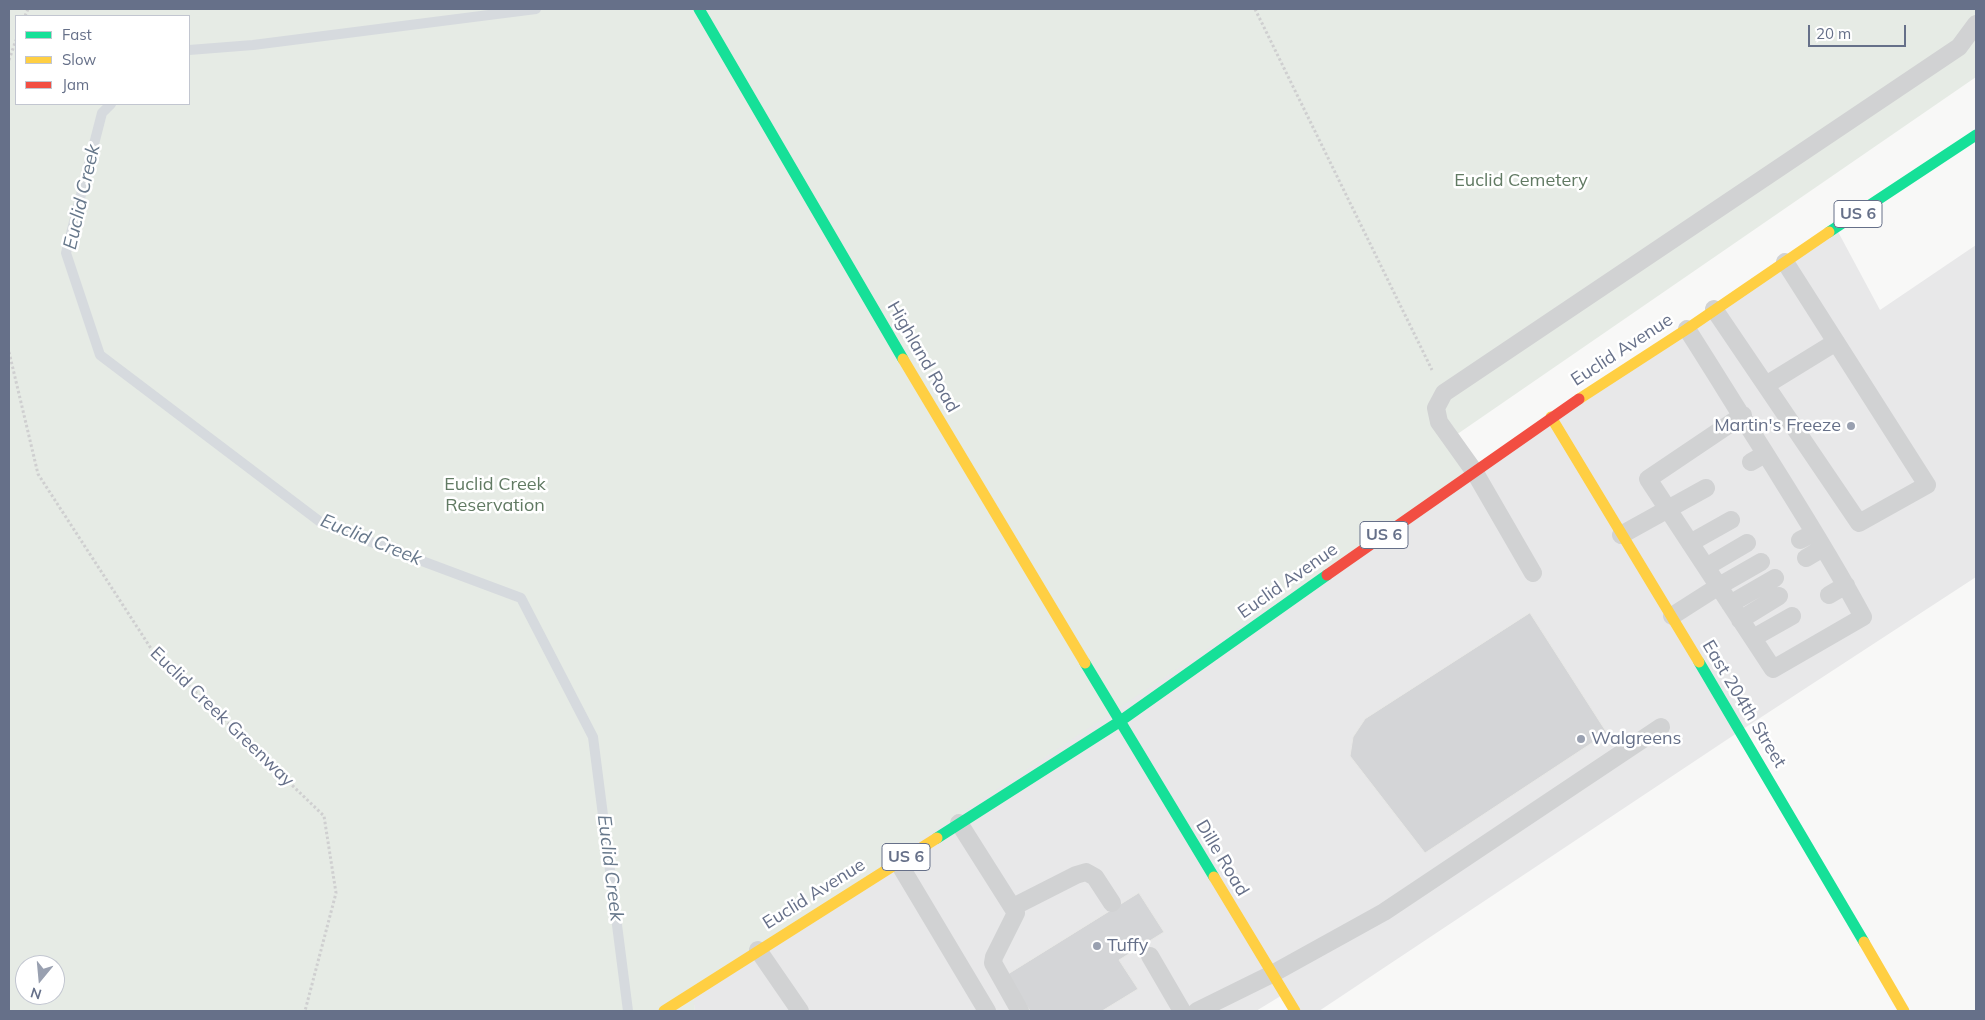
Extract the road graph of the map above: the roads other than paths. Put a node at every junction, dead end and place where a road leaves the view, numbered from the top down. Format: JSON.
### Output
{"nodes":[{"id":1,"x":699,"y":9,"type":"edge"},
{"id":2,"x":1976,"y":24,"type":"edge"},
{"id":3,"x":1976,"y":135,"type":"edge"},
{"id":4,"x":1785,"y":262,"type":"junction"},
{"id":5,"x":1714,"y":309,"type":"junction"},
{"id":6,"x":1687,"y":329,"type":"junction"},
{"id":7,"x":1836,"y":342,"type":"junction"},
{"id":8,"x":1766,"y":385,"type":"junction"},
{"id":9,"x":1743,"y":415,"type":"junction"},
{"id":10,"x":1551,"y":417,"type":"junction"},
{"id":11,"x":1474,"y":472,"type":"junction"},
{"id":12,"x":1706,"y":488,"type":"dead end"},
{"id":13,"x":1669,"y":510,"type":"junction"},
{"id":14,"x":1731,"y":520,"type":"dead end"},
{"id":15,"x":1621,"y":536,"type":"junction"},
{"id":16,"x":1812,"y":540,"type":"junction"},
{"id":17,"x":1747,"y":542,"type":"dead end"},
{"id":18,"x":1690,"y":544,"type":"junction"},
{"id":19,"x":1806,"y":558,"type":"dead end"},
{"id":20,"x":1761,"y":562,"type":"dead end"},
{"id":21,"x":1706,"y":567,"type":"junction"},
{"id":22,"x":1533,"y":573,"type":"dead end"},
{"id":23,"x":1774,"y":578,"type":"dead end"},
{"id":24,"x":1719,"y":586,"type":"junction"},
{"id":25,"x":1846,"y":586,"type":"junction"},
{"id":26,"x":1830,"y":594,"type":"dead end"},
{"id":27,"x":1780,"y":596,"type":"dead end"},
{"id":28,"x":1730,"y":604,"type":"junction"},
{"id":29,"x":1672,"y":616,"type":"junction"},
{"id":30,"x":1792,"y":616,"type":"dead end"},
{"id":31,"x":1740,"y":620,"type":"junction"},
{"id":32,"x":1752,"y":638,"type":"junction"},
{"id":33,"x":1119,"y":722,"type":"junction"},
{"id":34,"x":1661,"y":727,"type":"dead end"},
{"id":35,"x":959,"y":823,"type":"junction"},
{"id":36,"x":898,"y":862,"type":"junction"},
{"id":37,"x":1112,"y":903,"type":"dead end"},
{"id":38,"x":1013,"y":907,"type":"junction"},
{"id":39,"x":758,"y":950,"type":"junction"},
{"id":40,"x":1150,"y":956,"type":"dead end"},
{"id":41,"x":1272,"y":974,"type":"junction"},
{"id":42,"x":664,"y":1011,"type":"edge"},
{"id":43,"x":800,"y":1011,"type":"edge"},
{"id":44,"x":987,"y":1011,"type":"edge"},
{"id":45,"x":1020,"y":1011,"type":"edge"},
{"id":46,"x":1182,"y":1011,"type":"edge"},
{"id":47,"x":1197,"y":1011,"type":"edge"},
{"id":48,"x":1295,"y":1011,"type":"edge"},
{"id":49,"x":1904,"y":1011,"type":"edge"}],
"edges":[{"from":1,"to":33,"type":"street","name":"Highland Road"},
{"from":2,"to":11,"type":"lane"},
{"from":3,"to":4,"type":"street","name":"Euclid Avenue","number":"US 6"},
{"from":4,"to":5,"type":"street","name":"Euclid Avenue","number":"US 6"},
{"from":4,"to":7,"type":"lane"},
{"from":5,"to":6,"type":"street","name":"Euclid Avenue","number":"US 6"},
{"from":5,"to":8,"type":"lane"},
{"from":6,"to":9,"type":"lane"},
{"from":6,"to":10,"type":"street","name":"Euclid Avenue","number":"US 6"},
{"from":7,"to":8,"type":"lane"},
{"from":7,"to":8,"type":"lane"},
{"from":9,"to":13,"type":"lane"},
{"from":9,"to":16,"type":"lane"},
{"from":10,"to":11,"type":"street","name":"Euclid Avenue","number":"US 6"},
{"from":10,"to":15,"type":"street","name":"East 204th Street"},
{"from":11,"to":22,"type":"lane"},
{"from":11,"to":33,"type":"street","name":"Euclid Avenue","number":"US 6"},
{"from":12,"to":13,"type":"lane"},
{"from":13,"to":15,"type":"lane"},
{"from":13,"to":18,"type":"lane"},
{"from":14,"to":18,"type":"lane"},
{"from":15,"to":29,"type":"street","name":"East 204th Street"},
{"from":16,"to":19,"type":"lane"},
{"from":16,"to":25,"type":"lane"},
{"from":17,"to":21,"type":"lane"},
{"from":18,"to":21,"type":"lane"},
{"from":20,"to":24,"type":"lane"},
{"from":21,"to":24,"type":"lane"},
{"from":23,"to":28,"type":"lane"},
{"from":24,"to":28,"type":"lane"},
{"from":24,"to":29,"type":"lane"},
{"from":25,"to":26,"type":"lane"},
{"from":25,"to":32,"type":"lane"},
{"from":27,"to":31,"type":"lane"},
{"from":28,"to":31,"type":"lane"},
{"from":29,"to":49,"type":"street","name":"East 204th Street"},
{"from":30,"to":32,"type":"lane"},
{"from":31,"to":32,"type":"lane"},
{"from":33,"to":35,"type":"street","name":"Euclid Avenue","number":"US 6"},
{"from":33,"to":41,"type":"street","name":"Dille Road"},
{"from":34,"to":41,"type":"lane"},
{"from":35,"to":36,"type":"street","name":"Euclid Avenue","number":"US 6"},
{"from":35,"to":38,"type":"lane"},
{"from":36,"to":39,"type":"street","name":"Euclid Avenue","number":"US 6"},
{"from":36,"to":44,"type":"lane"},
{"from":37,"to":38,"type":"lane"},
{"from":38,"to":45,"type":"lane"},
{"from":39,"to":42,"type":"street","name":"Euclid Avenue","number":"US 6"},
{"from":39,"to":43,"type":"lane"},
{"from":40,"to":46,"type":"lane"},
{"from":41,"to":47,"type":"lane"},
{"from":41,"to":48,"type":"street","name":"Dille Road"}]}
